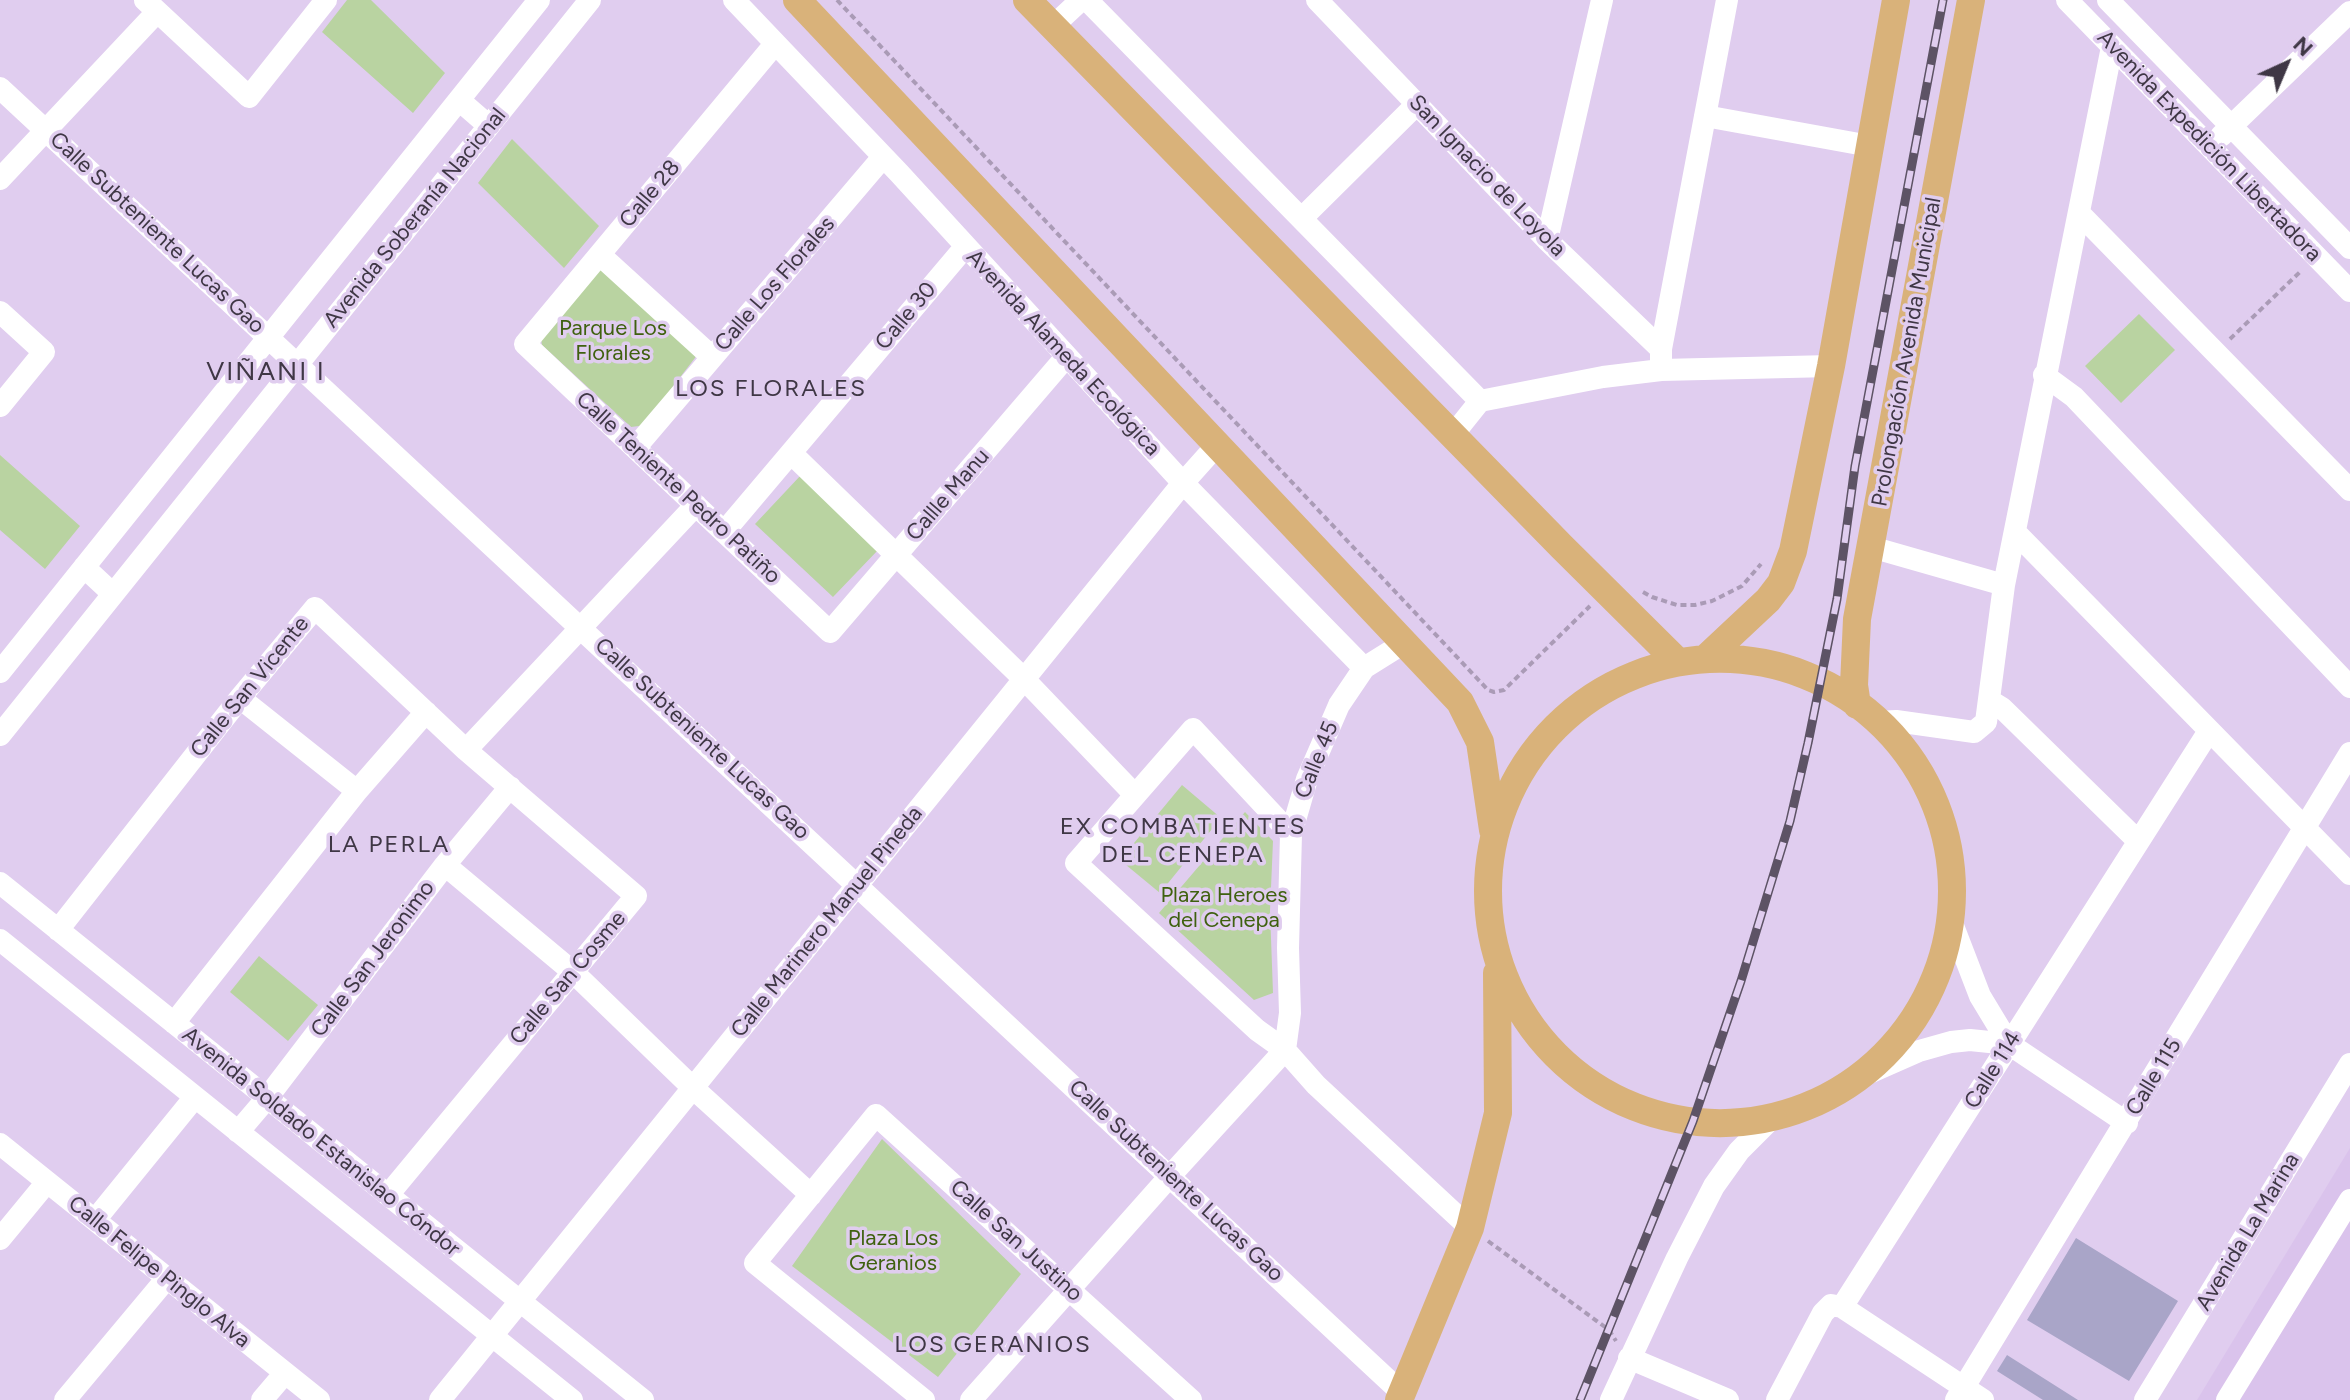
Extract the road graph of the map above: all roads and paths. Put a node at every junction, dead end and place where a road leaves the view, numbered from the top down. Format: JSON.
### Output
{"nodes":[{"id":1,"x":326,"y":0,"type":"edge"},
{"id":2,"x":539,"y":0,"type":"edge"},
{"id":3,"x":590,"y":0,"type":"edge"},
{"id":4,"x":734,"y":0,"type":"edge"},
{"id":5,"x":797,"y":0,"type":"edge"},
{"id":6,"x":837,"y":0,"type":"edge"},
{"id":7,"x":1027,"y":0,"type":"edge"},
{"id":8,"x":1084,"y":0,"type":"edge"},
{"id":9,"x":1317,"y":0,"type":"edge"},
{"id":10,"x":1602,"y":0,"type":"edge"},
{"id":11,"x":1727,"y":0,"type":"edge"},
{"id":12,"x":1896,"y":0,"type":"edge"},
{"id":13,"x":1971,"y":0,"type":"edge"},
{"id":14,"x":2067,"y":0,"type":"edge"},
{"id":15,"x":2108,"y":0,"type":"edge"},
{"id":16,"x":2345,"y":0,"type":"edge"},
{"id":17,"x":2350,"y":5,"type":"edge"},
{"id":18,"x":151,"y":6,"type":"edge"},
{"id":19,"x":2350,"y":12,"type":"edge"},
{"id":20,"x":1052,"y":27,"type":"junction"},
{"id":21,"x":775,"y":44,"type":"junction"},
{"id":22,"x":2112,"y":47,"type":"junction"},
{"id":23,"x":0,"y":88,"type":"edge"},
{"id":24,"x":459,"y":100,"type":"junction"},
{"id":25,"x":1417,"y":104,"type":"junction"},
{"id":26,"x":1705,"y":116,"type":"junction"},
{"id":27,"x":489,"y":126,"type":"junction"},
{"id":28,"x":2232,"y":126,"type":"junction"},
{"id":29,"x":45,"y":129,"type":"junction"},
{"id":30,"x":1870,"y":146,"type":"junction"},
{"id":31,"x":2210,"y":147,"type":"junction"},
{"id":32,"x":883,"y":157,"type":"junction"},
{"id":33,"x":0,"y":179,"type":"edge"},
{"id":34,"x":2079,"y":213,"type":"junction"},
{"id":35,"x":1302,"y":218,"type":"junction"},
{"id":36,"x":1547,"y":240,"type":"junction"},
{"id":37,"x":965,"y":247,"type":"junction"},
{"id":38,"x":2350,"y":248,"type":"edge"},
{"id":39,"x":600,"y":255,"type":"junction"},
{"id":40,"x":2317,"y":256,"type":"junction"},
{"id":41,"x":2350,"y":291,"type":"edge"},
{"id":42,"x":0,"y":312,"type":"edge"},
{"id":43,"x":269,"y":336,"type":"junction"},
{"id":44,"x":525,"y":344,"type":"joint"},
{"id":45,"x":2216,"y":353,"type":"junction"},
{"id":46,"x":712,"y":357,"type":"junction"},
{"id":47,"x":1066,"y":357,"type":"junction"},
{"id":48,"x":1661,"y":359,"type":"junction"},
{"id":49,"x":299,"y":363,"type":"junction"},
{"id":50,"x":1831,"y":366,"type":"junction"},
{"id":51,"x":2044,"y":375,"type":"junction"},
{"id":52,"x":1480,"y":401,"type":"junction"},
{"id":53,"x":0,"y":406,"type":"edge"},
{"id":54,"x":1452,"y":436,"type":"junction"},
{"id":55,"x":1217,"y":445,"type":"junction"},
{"id":56,"x":635,"y":448,"type":"junction"},
{"id":57,"x":791,"y":453,"type":"junction"},
{"id":58,"x":1183,"y":483,"type":"junction"},
{"id":59,"x":2350,"y":490,"type":"edge"},
{"id":60,"x":696,"y":505,"type":"junction"},
{"id":61,"x":724,"y":532,"type":"junction"},
{"id":62,"x":2015,"y":532,"type":"junction"},
{"id":63,"x":1871,"y":547,"type":"junction"},
{"id":64,"x":896,"y":556,"type":"junction"},
{"id":65,"x":1765,"y":558,"type":"dead end"},
{"id":66,"x":84,"y":567,"type":"junction"},
{"id":67,"x":2004,"y":585,"type":"junction"},
{"id":68,"x":1638,"y":588,"type":"dead end"},
{"id":69,"x":1606,"y":591,"type":"junction"},
{"id":70,"x":113,"y":594,"type":"junction"},
{"id":71,"x":582,"y":627,"type":"junction"},
{"id":72,"x":830,"y":632,"type":"joint"},
{"id":73,"x":1404,"y":643,"type":"junction"},
{"id":74,"x":1692,"y":661,"type":"junction"},
{"id":75,"x":1364,"y":668,"type":"junction"},
{"id":76,"x":0,"y":672,"type":"edge"},
{"id":77,"x":1024,"y":679,"type":"junction"},
{"id":78,"x":2350,"y":687,"type":"edge"},
{"id":79,"x":240,"y":698,"type":"junction"},
{"id":80,"x":1989,"y":700,"type":"junction"},
{"id":81,"x":426,"y":712,"type":"junction"},
{"id":82,"x":1868,"y":713,"type":"junction"},
{"id":83,"x":2209,"y":731,"type":"junction"},
{"id":84,"x":0,"y":735,"type":"edge"},
{"id":85,"x":466,"y":750,"type":"junction"},
{"id":86,"x":2350,"y":753,"type":"edge"},
{"id":87,"x":510,"y":787,"type":"junction"},
{"id":88,"x":357,"y":791,"type":"junction"},
{"id":89,"x":1135,"y":795,"type":"junction"},
{"id":90,"x":2305,"y":826,"type":"junction"},
{"id":91,"x":1291,"y":834,"type":"junction"},
{"id":92,"x":1494,"y":837,"type":"junction"},
{"id":93,"x":2138,"y":841,"type":"junction"},
{"id":94,"x":445,"y":865,"type":"junction"},
{"id":95,"x":2350,"y":874,"type":"edge"},
{"id":96,"x":0,"y":883,"type":"edge"},
{"id":97,"x":857,"y":885,"type":"junction"},
{"id":98,"x":1950,"y":918,"type":"junction"},
{"id":99,"x":58,"y":930,"type":"junction"},
{"id":100,"x":0,"y":940,"type":"edge"},
{"id":101,"x":1494,"y":944,"type":"junction"},
{"id":102,"x":573,"y":972,"type":"junction"},
{"id":103,"x":174,"y":1023,"type":"junction"},
{"id":104,"x":2009,"y":1044,"type":"junction"},
{"id":105,"x":1285,"y":1050,"type":"junction"},
{"id":106,"x":2350,"y":1064,"type":"edge"},
{"id":107,"x":1860,"y":1077,"type":"junction"},
{"id":108,"x":693,"y":1088,"type":"junction"},
{"id":109,"x":195,"y":1097,"type":"junction"},
{"id":110,"x":267,"y":1098,"type":"junction"},
{"id":111,"x":1774,"y":1116,"type":"junction"},
{"id":112,"x":2127,"y":1123,"type":"junction"},
{"id":113,"x":238,"y":1132,"type":"junction"},
{"id":114,"x":0,"y":1144,"type":"edge"},
{"id":115,"x":1170,"y":1176,"type":"junction"},
{"id":116,"x":47,"y":1182,"type":"junction"},
{"id":117,"x":388,"y":1195,"type":"junction"},
{"id":118,"x":811,"y":1195,"type":"junction"},
{"id":119,"x":2350,"y":1200,"type":"edge"},
{"id":120,"x":95,"y":1220,"type":"junction"},
{"id":121,"x":1470,"y":1228,"type":"junction"},
{"id":122,"x":2342,"y":1230,"type":"edge"},
{"id":123,"x":0,"y":1239,"type":"edge"},
{"id":124,"x":167,"y":1278,"type":"junction"},
{"id":125,"x":1069,"y":1289,"type":"junction"},
{"id":126,"x":520,"y":1301,"type":"junction"},
{"id":127,"x":1842,"y":1307,"type":"junction"},
{"id":128,"x":492,"y":1336,"type":"junction"},
{"id":129,"x":1629,"y":1358,"type":"junction"},
{"id":130,"x":285,"y":1373,"type":"junction"},
{"id":131,"x":1960,"y":1394,"type":"edge"},
{"id":132,"x":1401,"y":1396,"type":"edge"},
{"id":133,"x":65,"y":1400,"type":"edge"},
{"id":134,"x":262,"y":1400,"type":"edge"},
{"id":135,"x":319,"y":1400,"type":"edge"},
{"id":136,"x":440,"y":1400,"type":"edge"},
{"id":137,"x":572,"y":1400,"type":"edge"},
{"id":138,"x":643,"y":1400,"type":"edge"},
{"id":139,"x":924,"y":1400,"type":"edge"},
{"id":140,"x":971,"y":1400,"type":"edge"},
{"id":141,"x":1191,"y":1400,"type":"edge"},
{"id":142,"x":1611,"y":1400,"type":"edge"},
{"id":143,"x":1728,"y":1400,"type":"edge"},
{"id":144,"x":1777,"y":1400,"type":"edge"},
{"id":145,"x":1983,"y":1400,"type":"edge"},
{"id":146,"x":2145,"y":1400,"type":"edge"},
{"id":147,"x":2227,"y":1400,"type":"edge"}],
"edges":[{"from":1,"to":18,"type":"street"},
{"from":2,"to":24,"type":"street","name":"Avenida Soberanía Nacional"},
{"from":3,"to":27,"type":"street","name":"Avenida Soberanía Nacional"},
{"from":4,"to":21,"type":"street","name":"Avenida Alameda Ecológica"},
{"from":5,"to":55,"type":"main road"},
{"from":6,"to":69,"type":"path"},
{"from":7,"to":20,"type":"main road"},
{"from":8,"to":20,"type":"street"},
{"from":8,"to":35,"type":"street"},
{"from":9,"to":25,"type":"street","name":"San Ignacio de Loyola"},
{"from":10,"to":36,"type":"street"},
{"from":11,"to":26,"type":"street"},
{"from":12,"to":30,"type":"main road"},
{"from":13,"to":63,"type":"main road","name":"Prolongación Avenida Municipal"},
{"from":14,"to":22,"type":"street","name":"Avenida Expedición Libertadora"},
{"from":15,"to":28,"type":"street","name":"Avenida Expedición Libertadora"},
{"from":16,"to":17,"type":"street"},
{"from":18,"to":29,"type":"street"},
{"from":19,"to":28,"type":"street"},
{"from":20,"to":54,"type":"main road"},
{"from":21,"to":32,"type":"street","name":"Avenida Alameda Ecológica"},
{"from":21,"to":39,"type":"street","name":"Calle 28"},
{"from":22,"to":31,"type":"street","name":"Avenida Expedición Libertadora"},
{"from":22,"to":34,"type":"street"},
{"from":23,"to":29,"type":"street","name":"Calle Subteniente Lucas Gao"},
{"from":24,"to":27,"type":"street"},
{"from":24,"to":43,"type":"street","name":"Avenida Soberanía Nacional"},
{"from":25,"to":35,"type":"street"},
{"from":25,"to":36,"type":"street","name":"San Ignacio de Loyola"},
{"from":26,"to":30,"type":"street"},
{"from":26,"to":48,"type":"street"},
{"from":27,"to":49,"type":"street","name":"Avenida Soberanía Nacional"},
{"from":28,"to":31,"type":"street"},
{"from":28,"to":38,"type":"street","name":"Avenida Expedición Libertadora"},
{"from":29,"to":33,"type":"street"},
{"from":29,"to":43,"type":"street","name":"Calle Subteniente Lucas Gao"},
{"from":30,"to":50,"type":"main road"},
{"from":31,"to":40,"type":"street","name":"Avenida Expedición Libertadora"},
{"from":32,"to":37,"type":"street","name":"Avenida Alameda Ecológica"},
{"from":32,"to":46,"type":"street","name":"Calle Los Florales"},
{"from":34,"to":45,"type":"street"},
{"from":34,"to":51,"type":"street"},
{"from":35,"to":52,"type":"street"},
{"from":36,"to":48,"type":"street","name":"San Ignacio de Loyola"},
{"from":37,"to":47,"type":"street","name":"Avenida Alameda Ecológica"},
{"from":37,"to":57,"type":"street","name":"Calle 30"},
{"from":39,"to":44,"type":"street","name":"Calle 28"},
{"from":39,"to":46,"type":"street"},
{"from":40,"to":41,"type":"street","name":"Avenida Expedición Libertadora"},
{"from":40,"to":45,"type":"path"},
{"from":42,"to":53,"type":"street"},
{"from":43,"to":49,"type":"street","name":"Calle Subteniente Lucas Gao"},
{"from":43,"to":66,"type":"street","name":"Avenida Soberanía Nacional"},
{"from":44,"to":56,"type":"street","name":"Calle Teniente Pedro Patiño"},
{"from":45,"to":59,"type":"street"},
{"from":46,"to":56,"type":"street","name":"Calle Los Florales"},
{"from":47,"to":58,"type":"street","name":"Avenida Alameda Ecológica"},
{"from":47,"to":64,"type":"street","name":"Callle Manu"},
{"from":48,"to":50,"type":"street"},
{"from":48,"to":52,"type":"street"},
{"from":49,"to":70,"type":"street","name":"Avenida Soberanía Nacional"},
{"from":49,"to":71,"type":"street","name":"Calle Subteniente Lucas Gao"},
{"from":50,"to":74,"type":"main road"},
{"from":51,"to":62,"type":"street"},
{"from":51,"to":78,"type":"street"},
{"from":52,"to":54,"type":"street"},
{"from":54,"to":69,"type":"main road"},
{"from":55,"to":58,"type":"street","name":"Calle Marinero Manuel Pineda"},
{"from":55,"to":73,"type":"main road"},
{"from":56,"to":60,"type":"street","name":"Calle Teniente Pedro Patiño"},
{"from":57,"to":61,"type":"street","name":"Calle 30"},
{"from":57,"to":64,"type":"street"},
{"from":58,"to":75,"type":"street","name":"Avenida Alameda Ecológica"},
{"from":58,"to":77,"type":"street","name":"Calle Marinero Manuel Pineda"},
{"from":60,"to":61,"type":"street","name":"Calle Teniente Pedro Patiño"},
{"from":60,"to":71,"type":"street"},
{"from":61,"to":72,"type":"street","name":"Calle Teniente Pedro Patiño"},
{"from":62,"to":67,"type":"street"},
{"from":62,"to":83,"type":"street"},
{"from":63,"to":67,"type":"street"},
{"from":63,"to":82,"type":"main road","name":"Prolongación Avenida Municipal"},
{"from":64,"to":72,"type":"street","name":"Callle Manu"},
{"from":64,"to":77,"type":"street"},
{"from":65,"to":68,"type":"path"},
{"from":66,"to":70,"type":"street"},
{"from":66,"to":76,"type":"street","name":"Avenida Soberanía Nacional"},
{"from":67,"to":80,"type":"street"},
{"from":69,"to":74,"type":"main road"},
{"from":70,"to":84,"type":"street","name":"Avenida Soberanía Nacional"},
{"from":71,"to":85,"type":"street"},
{"from":71,"to":97,"type":"street","name":"Calle Subteniente Lucas Gao"},
{"from":73,"to":75,"type":"street"},
{"from":73,"to":92,"type":"main road"},
{"from":74,"to":82,"type":"main road"},
{"from":74,"to":92,"type":"main road"},
{"from":75,"to":91,"type":"street","name":"Calle 45"},
{"from":77,"to":89,"type":"street"},
{"from":77,"to":97,"type":"street","name":"Calle Marinero Manuel Pineda"},
{"from":79,"to":81,"type":"street","name":"Calle San Vicente"},
{"from":79,"to":88,"type":"street"},
{"from":79,"to":99,"type":"street","name":"Calle San Vicente"},
{"from":80,"to":82,"type":"street"},
{"from":80,"to":93,"type":"street"},
{"from":81,"to":85,"type":"street","name":"Calle San Vicente"},
{"from":81,"to":88,"type":"street"},
{"from":82,"to":98,"type":"main road"},
{"from":83,"to":90,"type":"street"},
{"from":83,"to":93,"type":"street","name":"Calle 114"},
{"from":85,"to":87,"type":"street","name":"Calle San Cosme"},
{"from":86,"to":90,"type":"street","name":"Calle 115"},
{"from":87,"to":94,"type":"street","name":"Calle San Jeronimo"},
{"from":87,"to":102,"type":"street","name":"Calle San Cosme"},
{"from":88,"to":103,"type":"street"},
{"from":89,"to":91,"type":"street"},
{"from":89,"to":105,"type":"street"},
{"from":90,"to":95,"type":"street"},
{"from":90,"to":112,"type":"street","name":"Calle 115"},
{"from":91,"to":105,"type":"street","name":"Calle 45"},
{"from":92,"to":101,"type":"main road"},
{"from":93,"to":104,"type":"street","name":"Calle 114"},
{"from":94,"to":102,"type":"street"},
{"from":94,"to":110,"type":"street","name":"Calle San Jeronimo"},
{"from":96,"to":99,"type":"street","name":"Avenida Soldado Estanislao Cóndor"},
{"from":97,"to":108,"type":"street","name":"Calle Marinero Manuel Pineda"},
{"from":97,"to":115,"type":"street","name":"Calle Subteniente Lucas Gao"},
{"from":98,"to":104,"type":"street"},
{"from":98,"to":107,"type":"main road"},
{"from":99,"to":103,"type":"street","name":"Avenida Soldado Estanislao Cóndor"},
{"from":100,"to":109,"type":"street","name":"Avenida Soldado Estanislao Cóndor"},
{"from":101,"to":111,"type":"main road"},
{"from":101,"to":121,"type":"main road"},
{"from":102,"to":108,"type":"street"},
{"from":102,"to":117,"type":"street","name":"Calle San Cosme"},
{"from":103,"to":110,"type":"street","name":"Avenida Soldado Estanislao Cóndor"},
{"from":104,"to":107,"type":"street"},
{"from":104,"to":112,"type":"street"},
{"from":104,"to":127,"type":"street","name":"Calle 114"},
{"from":105,"to":115,"type":"street"},
{"from":105,"to":121,"type":"street"},
{"from":106,"to":146,"type":"street","name":"Avenida La Marina"},
{"from":107,"to":111,"type":"main road"},
{"from":108,"to":118,"type":"street"},
{"from":108,"to":126,"type":"street","name":"Calle Marinero Manuel Pineda"},
{"from":109,"to":113,"type":"street","name":"Avenida Soldado Estanislao Cóndor"},
{"from":109,"to":120,"type":"street"},
{"from":110,"to":113,"type":"street","name":"Calle San Jeronimo"},
{"from":110,"to":117,"type":"street","name":"Avenida Soldado Estanislao Cóndor"},
{"from":111,"to":129,"type":"street"},
{"from":112,"to":131,"type":"street","name":"Calle 115"},
{"from":113,"to":128,"type":"street","name":"Avenida Soldado Estanislao Cóndor"},
{"from":114,"to":116,"type":"street","name":"Calle Felipe Pinglo Alva"},
{"from":115,"to":125,"type":"street"},
{"from":115,"to":132,"type":"street","name":"Calle Subteniente Lucas Gao"},
{"from":116,"to":120,"type":"street","name":"Calle Felipe Pinglo Alva"},
{"from":116,"to":123,"type":"street"},
{"from":117,"to":126,"type":"street","name":"Avenida Soldado Estanislao Cóndor"},
{"from":118,"to":125,"type":"street","name":"Calle San Justino"},
{"from":118,"to":139,"type":"street"},
{"from":119,"to":122,"type":"street"},
{"from":120,"to":124,"type":"street","name":"Calle Felipe Pinglo Alva"},
{"from":121,"to":129,"type":"path"},
{"from":121,"to":132,"type":"main road"},
{"from":122,"to":147,"type":"street"},
{"from":124,"to":130,"type":"street","name":"Calle Felipe Pinglo Alva"},
{"from":124,"to":133,"type":"street"},
{"from":125,"to":140,"type":"street"},
{"from":125,"to":141,"type":"street","name":"Calle San Justino"},
{"from":126,"to":128,"type":"street","name":"Calle Marinero Manuel Pineda"},
{"from":126,"to":138,"type":"street","name":"Avenida Soldado Estanislao Cóndor"},
{"from":127,"to":131,"type":"street"},
{"from":127,"to":144,"type":"street","name":"Calle 114"},
{"from":128,"to":136,"type":"street","name":"Calle Marinero Manuel Pineda"},
{"from":128,"to":137,"type":"street","name":"Avenida Soldado Estanislao Cóndor"},
{"from":129,"to":142,"type":"street"},
{"from":129,"to":143,"type":"street"},
{"from":130,"to":134,"type":"street"},
{"from":130,"to":135,"type":"street","name":"Calle Felipe Pinglo Alva"},
{"from":131,"to":145,"type":"street"}]}
